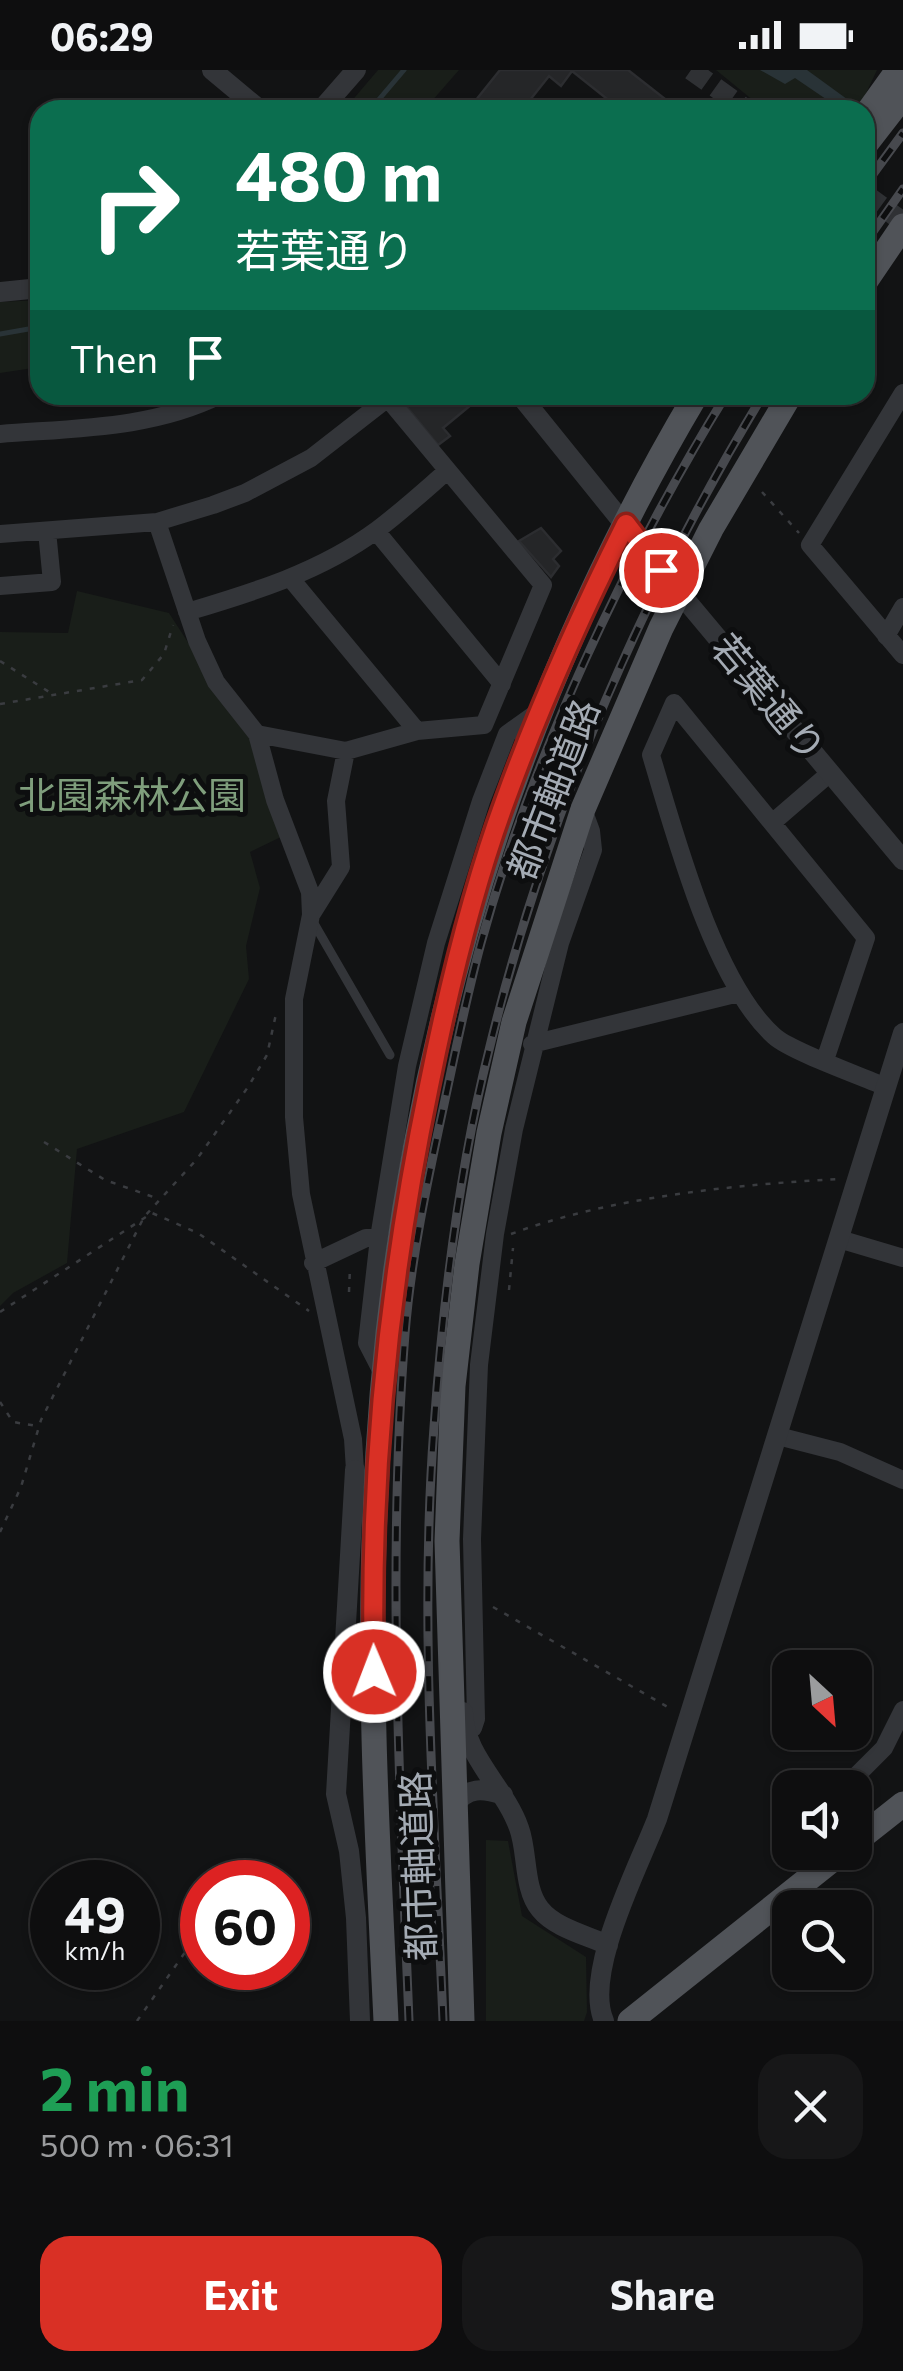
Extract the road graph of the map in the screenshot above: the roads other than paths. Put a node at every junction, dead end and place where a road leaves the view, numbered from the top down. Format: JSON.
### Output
{"nodes":[{"id":1,"x":212,"y":70,"type":"edge"},
{"id":2,"x":356,"y":70,"type":"edge"},
{"id":3,"x":898,"y":70,"type":"edge"},
{"id":4,"x":903,"y":96,"type":"edge"},
{"id":5,"x":248,"y":100,"type":"edge"},
{"id":6,"x":330,"y":100,"type":"edge"},
{"id":7,"x":875,"y":102,"type":"edge"},
{"id":8,"x":875,"y":131,"type":"edge"},
{"id":9,"x":903,"y":226,"type":"edge"},
{"id":10,"x":903,"y":243,"type":"edge"},
{"id":11,"x":875,"y":266,"type":"edge"},
{"id":12,"x":875,"y":268,"type":"edge"},
{"id":13,"x":30,"y":289,"type":"edge"},
{"id":14,"x":0,"y":292,"type":"edge"},
{"id":15,"x":903,"y":393,"type":"edge"},
{"id":16,"x":195,"y":405,"type":"edge"},
{"id":17,"x":377,"y":405,"type":"edge"},
{"id":18,"x":394,"y":405,"type":"edge"},
{"id":19,"x":528,"y":405,"type":"edge"},
{"id":20,"x":691,"y":405,"type":"edge"},
{"id":21,"x":784,"y":405,"type":"edge"},
{"id":22,"x":0,"y":434,"type":"edge"},
{"id":23,"x":447,"y":471,"type":"junction"},
{"id":24,"x":157,"y":522,"type":"junction"},
{"id":25,"x":626,"y":524,"type":"junction"},
{"id":26,"x":47,"y":531,"type":"junction"},
{"id":27,"x":376,"y":531,"type":"junction"},
{"id":28,"x":0,"y":534,"type":"edge"},
{"id":29,"x":291,"y":579,"type":"junction"},
{"id":30,"x":0,"y":586,"type":"edge"},
{"id":31,"x":679,"y":592,"type":"junction"},
{"id":32,"x":903,"y":607,"type":"edge"},
{"id":33,"x":187,"y":612,"type":"junction"},
{"id":34,"x":886,"y":636,"type":"junction"},
{"id":35,"x":903,"y":655,"type":"edge"},
{"id":36,"x":502,"y":684,"type":"junction"},
{"id":37,"x":542,"y":709,"type":"junction"},
{"id":38,"x":417,"y":731,"type":"junction"},
{"id":39,"x":256,"y":734,"type":"junction"},
{"id":40,"x":346,"y":751,"type":"junction"},
{"id":41,"x":830,"y":773,"type":"junction"},
{"id":42,"x":584,"y":809,"type":"junction"},
{"id":43,"x":772,"y":823,"type":"junction"},
{"id":44,"x":903,"y":860,"type":"edge"},
{"id":45,"x":311,"y":916,"type":"junction"},
{"id":46,"x":739,"y":993,"type":"junction"},
{"id":47,"x":903,"y":1033,"type":"edge"},
{"id":48,"x":532,"y":1044,"type":"junction"},
{"id":49,"x":390,"y":1055,"type":"dead end"},
{"id":50,"x":825,"y":1060,"type":"junction"},
{"id":51,"x":886,"y":1088,"type":"junction"},
{"id":52,"x":379,"y":1238,"type":"junction"},
{"id":53,"x":839,"y":1239,"type":"junction"},
{"id":54,"x":903,"y":1258,"type":"edge"},
{"id":55,"x":313,"y":1264,"type":"junction"},
{"id":56,"x":384,"y":1377,"type":"junction"},
{"id":57,"x":778,"y":1436,"type":"junction"},
{"id":58,"x":355,"y":1470,"type":"joint"},
{"id":59,"x":903,"y":1480,"type":"edge"},
{"id":60,"x":472,"y":1547,"type":"junction"},
{"id":61,"x":447,"y":1565,"type":"junction"},
{"id":62,"x":461,"y":1602,"type":"junction"},
{"id":63,"x":903,"y":1710,"type":"edge"},
{"id":64,"x":458,"y":1735,"type":"junction"},
{"id":65,"x":862,"y":1770,"type":"edge"},
{"id":66,"x":503,"y":1796,"type":"junction"},
{"id":67,"x":903,"y":1804,"type":"edge"},
{"id":68,"x":454,"y":1816,"type":"junction"},
{"id":69,"x":872,"y":1829,"type":"edge"},
{"id":70,"x":820,"y":1870,"type":"edge"},
{"id":71,"x":608,"y":1945,"type":"junction"},
{"id":72,"x":360,"y":2021,"type":"edge"},
{"id":73,"x":386,"y":2021,"type":"edge"},
{"id":74,"x":462,"y":2021,"type":"edge"},
{"id":75,"x":604,"y":2021,"type":"edge"},
{"id":76,"x":630,"y":2021,"type":"edge"}],
"edges":[{"from":1,"to":5,"type":"street"},
{"from":2,"to":6,"type":"street"},
{"from":3,"to":7,"type":"main road"},
{"from":4,"to":8,"type":"main road"},
{"from":9,"to":11,"type":"main road"},
{"from":10,"to":12,"type":"main road"},
{"from":13,"to":14,"type":"street"},
{"from":15,"to":34,"type":"street"},
{"from":16,"to":22,"type":"street"},
{"from":17,"to":24,"type":"street"},
{"from":18,"to":23,"type":"street"},
{"from":19,"to":25,"type":"street","name":"若葉通り"},
{"from":20,"to":25,"type":"main road","name":"都市軸道路"},
{"from":21,"to":31,"type":"main road","name":"都市軸道路"},
{"from":23,"to":27,"type":"street"},
{"from":23,"to":36,"type":"street"},
{"from":24,"to":26,"type":"street"},
{"from":24,"to":33,"type":"street"},
{"from":25,"to":31,"type":"street","name":"若葉通り"},
{"from":25,"to":37,"type":"main road","name":"都市軸道路"},
{"from":26,"to":28,"type":"street"},
{"from":26,"to":30,"type":"street"},
{"from":27,"to":29,"type":"street"},
{"from":27,"to":36,"type":"street"},
{"from":29,"to":33,"type":"street"},
{"from":29,"to":38,"type":"street"},
{"from":31,"to":41,"type":"street","name":"若葉通り"},
{"from":31,"to":42,"type":"main road","name":"都市軸道路"},
{"from":32,"to":34,"type":"street"},
{"from":33,"to":39,"type":"street"},
{"from":34,"to":35,"type":"street"},
{"from":36,"to":38,"type":"street"},
{"from":37,"to":52,"type":"street"},
{"from":37,"to":56,"type":"main road","name":"都市軸道路"},
{"from":38,"to":40,"type":"street"},
{"from":39,"to":40,"type":"street"},
{"from":39,"to":45,"type":"street"},
{"from":40,"to":45,"type":"street"},
{"from":41,"to":43,"type":"street"},
{"from":41,"to":44,"type":"street","name":"若葉通り"},
{"from":42,"to":48,"type":"street"},
{"from":42,"to":61,"type":"main road","name":"都市軸道路"},
{"from":43,"to":46,"type":"street"},
{"from":43,"to":50,"type":"street"},
{"from":45,"to":49,"type":"lane"},
{"from":45,"to":55,"type":"street"},
{"from":46,"to":48,"type":"street"},
{"from":46,"to":50,"type":"street"},
{"from":47,"to":51,"type":"street"},
{"from":48,"to":60,"type":"street"},
{"from":50,"to":51,"type":"street"},
{"from":51,"to":53,"type":"street"},
{"from":52,"to":55,"type":"street"},
{"from":52,"to":56,"type":"street"},
{"from":53,"to":54,"type":"street"},
{"from":53,"to":57,"type":"street"},
{"from":55,"to":58,"type":"street"},
{"from":56,"to":73,"type":"main road","name":"都市軸道路"},
{"from":57,"to":59,"type":"street"},
{"from":57,"to":71,"type":"street"},
{"from":58,"to":72,"type":"street"},
{"from":60,"to":61,"type":"street"},
{"from":60,"to":62,"type":"street"},
{"from":61,"to":62,"type":"main road","name":"都市軸道路"},
{"from":62,"to":64,"type":"main road","name":"都市軸道路"},
{"from":63,"to":65,"type":"street"},
{"from":64,"to":66,"type":"street"},
{"from":64,"to":68,"type":"main road","name":"都市軸道路"},
{"from":66,"to":68,"type":"street"},
{"from":66,"to":71,"type":"street"},
{"from":67,"to":69,"type":"main road"},
{"from":68,"to":74,"type":"main road","name":"都市軸道路"},
{"from":70,"to":76,"type":"main road"},
{"from":71,"to":75,"type":"street"}]}
